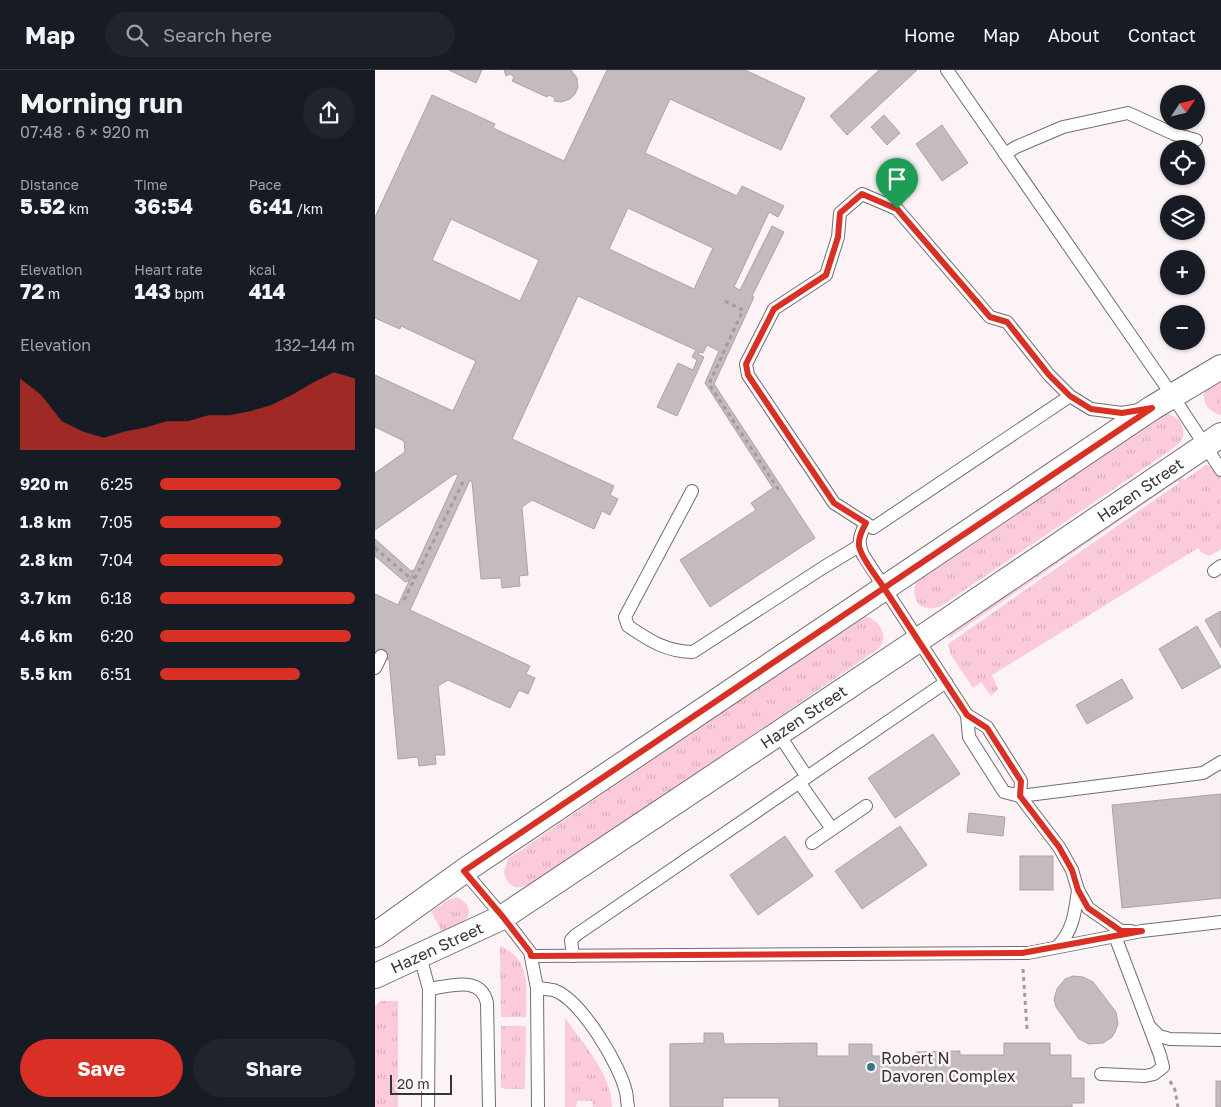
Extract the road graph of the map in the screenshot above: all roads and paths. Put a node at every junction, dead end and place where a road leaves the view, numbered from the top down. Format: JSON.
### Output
{"nodes":[{"id":1,"x":947,"y":70,"type":"edge"},
{"id":2,"x":1196,"y":140,"type":"dead end"},
{"id":3,"x":1005,"y":154,"type":"junction"},
{"id":4,"x":725,"y":301,"type":"dead end"},
{"id":5,"x":1221,"y":367,"type":"edge"},
{"id":6,"x":1172,"y":395,"type":"junction"},
{"id":7,"x":1070,"y":396,"type":"junction"},
{"id":8,"x":1152,"y":408,"type":"junction"},
{"id":9,"x":1213,"y":440,"type":"edge"},
{"id":10,"x":1221,"y":470,"type":"edge"},
{"id":11,"x":463,"y":482,"type":"dead end"},
{"id":12,"x":692,"y":491,"type":"dead end"},
{"id":13,"x":780,"y":492,"type":"dead end"},
{"id":14,"x":866,"y":523,"type":"junction"},
{"id":15,"x":859,"y":546,"type":"junction"},
{"id":16,"x":375,"y":548,"type":"edge"},
{"id":17,"x":416,"y":577,"type":"junction"},
{"id":18,"x":884,"y":588,"type":"junction"},
{"id":19,"x":404,"y":600,"type":"dead end"},
{"id":20,"x":919,"y":640,"type":"junction"},
{"id":21,"x":381,"y":656,"type":"dead end"},
{"id":22,"x":375,"y":668,"type":"edge"},
{"id":23,"x":946,"y":682,"type":"junction"},
{"id":24,"x":967,"y":715,"type":"junction"},
{"id":25,"x":778,"y":733,"type":"junction"},
{"id":26,"x":1221,"y":762,"type":"edge"},
{"id":27,"x":1221,"y":771,"type":"edge"},
{"id":28,"x":1203,"y":773,"type":"junction"},
{"id":29,"x":803,"y":779,"type":"junction"},
{"id":30,"x":1020,"y":796,"type":"junction"},
{"id":31,"x":866,"y":806,"type":"dead end"},
{"id":32,"x":832,"y":829,"type":"junction"},
{"id":33,"x":812,"y":843,"type":"dead end"},
{"id":34,"x":464,"y":871,"type":"junction"},
{"id":35,"x":1078,"y":890,"type":"junction"},
{"id":36,"x":503,"y":917,"type":"junction"},
{"id":37,"x":1221,"y":922,"type":"edge"},
{"id":38,"x":1142,"y":931,"type":"junction"},
{"id":39,"x":375,"y":936,"type":"edge"},
{"id":40,"x":1115,"y":936,"type":"junction"},
{"id":41,"x":1057,"y":947,"type":"junction"},
{"id":42,"x":1022,"y":953,"type":"junction"},
{"id":43,"x":420,"y":956,"type":"junction"},
{"id":44,"x":531,"y":956,"type":"junction"},
{"id":45,"x":573,"y":956,"type":"junction"},
{"id":46,"x":375,"y":976,"type":"edge"},
{"id":47,"x":537,"y":988,"type":"junction"},
{"id":48,"x":429,"y":989,"type":"junction"},
{"id":49,"x":1149,"y":1026,"type":"junction"},
{"id":50,"x":1027,"y":1029,"type":"dead end"},
{"id":51,"x":1221,"y":1040,"type":"edge"},
{"id":52,"x":1163,"y":1067,"type":"junction"},
{"id":53,"x":1101,"y":1074,"type":"dead end"},
{"id":54,"x":428,"y":1107,"type":"edge"},
{"id":55,"x":489,"y":1107,"type":"edge"},
{"id":56,"x":537,"y":1107,"type":"edge"},
{"id":57,"x":628,"y":1107,"type":"edge"},
{"id":58,"x":1178,"y":1107,"type":"edge"}],
"edges":[{"from":1,"to":3,"type":"lane"},
{"from":2,"to":3,"type":"lane"},
{"from":3,"to":6,"type":"lane"},
{"from":4,"to":13,"type":"path"},
{"from":5,"to":6,"type":"street"},
{"from":6,"to":8,"type":"street"},
{"from":6,"to":9,"type":"lane"},
{"from":7,"to":8,"type":"lane"},
{"from":7,"to":14,"type":"lane"},
{"from":7,"to":14,"type":"lane"},
{"from":8,"to":18,"type":"street"},
{"from":9,"to":10,"type":"lane"},
{"from":9,"to":20,"type":"street","name":"Hazen Street"},
{"from":11,"to":17,"type":"path"},
{"from":12,"to":15,"type":"lane"},
{"from":14,"to":15,"type":"lane"},
{"from":15,"to":18,"type":"lane"},
{"from":16,"to":17,"type":"path"},
{"from":17,"to":19,"type":"path"},
{"from":18,"to":20,"type":"lane"},
{"from":18,"to":34,"type":"street"},
{"from":20,"to":23,"type":"lane"},
{"from":20,"to":25,"type":"street","name":"Hazen Street"},
{"from":21,"to":22,"type":"lane"},
{"from":23,"to":24,"type":"lane"},
{"from":23,"to":29,"type":"lane"},
{"from":24,"to":30,"type":"lane"},
{"from":24,"to":30,"type":"lane"},
{"from":25,"to":29,"type":"lane"},
{"from":25,"to":36,"type":"street","name":"Hazen Street"},
{"from":26,"to":28,"type":"lane"},
{"from":27,"to":28,"type":"lane"},
{"from":28,"to":30,"type":"lane"},
{"from":29,"to":32,"type":"lane"},
{"from":29,"to":45,"type":"lane"},
{"from":30,"to":35,"type":"lane"},
{"from":31,"to":32,"type":"lane"},
{"from":32,"to":33,"type":"lane"},
{"from":34,"to":36,"type":"lane"},
{"from":34,"to":39,"type":"street"},
{"from":35,"to":38,"type":"lane"},
{"from":35,"to":41,"type":"lane"},
{"from":36,"to":43,"type":"street","name":"Hazen Street"},
{"from":36,"to":44,"type":"lane"},
{"from":37,"to":38,"type":"lane"},
{"from":38,"to":40,"type":"lane"},
{"from":40,"to":41,"type":"lane"},
{"from":40,"to":49,"type":"lane"},
{"from":41,"to":42,"type":"lane"},
{"from":42,"to":45,"type":"lane"},
{"from":42,"to":50,"type":"path"},
{"from":43,"to":46,"type":"street","name":"Hazen Street"},
{"from":43,"to":48,"type":"lane"},
{"from":44,"to":45,"type":"lane"},
{"from":44,"to":47,"type":"lane"},
{"from":47,"to":56,"type":"lane"},
{"from":47,"to":57,"type":"lane"},
{"from":48,"to":54,"type":"lane"},
{"from":48,"to":55,"type":"lane"},
{"from":49,"to":51,"type":"lane"},
{"from":49,"to":52,"type":"lane"},
{"from":52,"to":53,"type":"lane"},
{"from":52,"to":58,"type":"path"}]}
